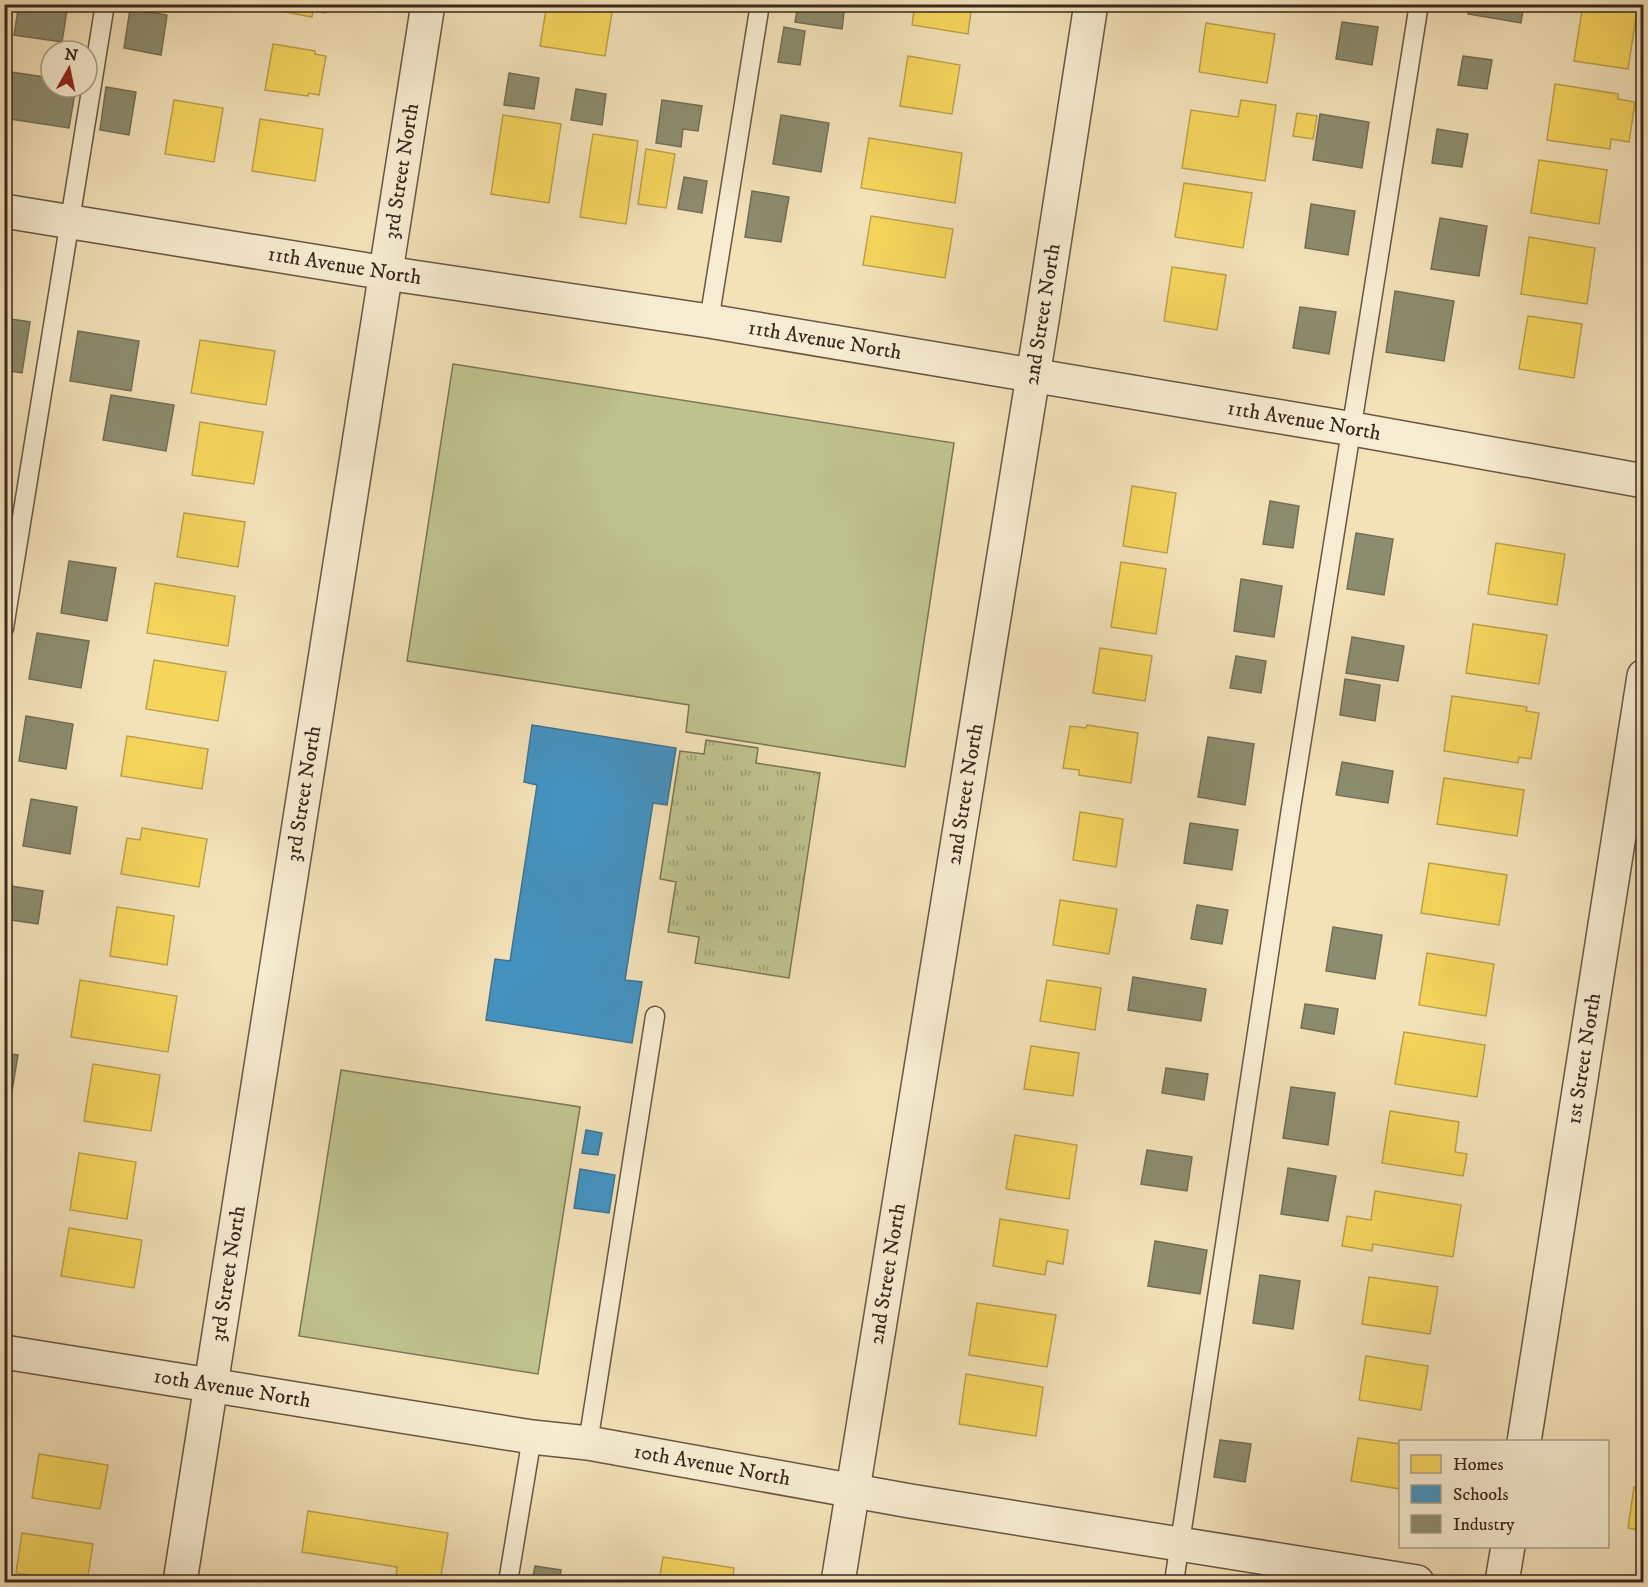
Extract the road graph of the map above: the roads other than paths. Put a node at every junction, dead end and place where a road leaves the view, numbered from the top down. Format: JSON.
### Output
{"nodes":[{"id":1,"x":105,"y":4,"type":"edge"},
{"id":2,"x":428,"y":4,"type":"edge"},
{"id":3,"x":760,"y":4,"type":"edge"},
{"id":4,"x":1091,"y":4,"type":"edge"},
{"id":5,"x":1419,"y":4,"type":"edge"},
{"id":6,"x":4,"y":211,"type":"edge"},
{"id":7,"x":70,"y":222,"type":"junction"},
{"id":8,"x":386,"y":273,"type":"junction"},
{"id":9,"x":709,"y":321,"type":"junction"},
{"id":10,"x":1033,"y":376,"type":"junction"},
{"id":11,"x":1353,"y":429,"type":"junction"},
{"id":12,"x":1644,"y":481,"type":"edge"},
{"id":13,"x":4,"y":628,"type":"edge"},
{"id":14,"x":1644,"y":676,"type":"edge"},
{"id":15,"x":655,"y":1016,"type":"dead end"},
{"id":16,"x":4,"y":1352,"type":"edge"},
{"id":17,"x":212,"y":1386,"type":"junction"},
{"id":18,"x":532,"y":1437,"type":"junction"},
{"id":19,"x":1524,"y":1440,"type":"edge"},
{"id":20,"x":588,"y":1443,"type":"junction"},
{"id":21,"x":852,"y":1491,"type":"junction"},
{"id":22,"x":1181,"y":1544,"type":"junction"},
{"id":23,"x":1508,"y":1548,"type":"edge"},
{"id":24,"x":180,"y":1582,"type":"edge"},
{"id":25,"x":508,"y":1582,"type":"edge"},
{"id":26,"x":838,"y":1582,"type":"edge"},
{"id":27,"x":1174,"y":1582,"type":"edge"},
{"id":28,"x":1418,"y":1582,"type":"edge"},
{"id":29,"x":1502,"y":1582,"type":"edge"}],
"edges":[{"from":1,"to":7,"type":"lane"},
{"from":2,"to":8,"type":"street","name":"3rd Street North"},
{"from":3,"to":9,"type":"lane"},
{"from":4,"to":10,"type":"street","name":"2nd Street North"},
{"from":5,"to":11,"type":"lane"},
{"from":6,"to":7,"type":"street","name":"11th Avenue North"},
{"from":7,"to":8,"type":"street","name":"11th Avenue North"},
{"from":7,"to":13,"type":"lane"},
{"from":8,"to":9,"type":"street","name":"11th Avenue North"},
{"from":8,"to":17,"type":"street","name":"3rd Street North"},
{"from":9,"to":10,"type":"street","name":"11th Avenue North"},
{"from":10,"to":11,"type":"street","name":"11th Avenue North"},
{"from":10,"to":21,"type":"street","name":"2nd Street North"},
{"from":11,"to":12,"type":"street","name":"11th Avenue North"},
{"from":11,"to":22,"type":"lane"},
{"from":14,"to":19,"type":"street","name":"1st Street North"},
{"from":15,"to":20,"type":"lane"},
{"from":16,"to":17,"type":"street","name":"10th Avenue North"},
{"from":17,"to":18,"type":"street","name":"10th Avenue North"},
{"from":17,"to":24,"type":"street","name":"3rd Street North"},
{"from":18,"to":20,"type":"street","name":"10th Avenue North"},
{"from":18,"to":25,"type":"lane"},
{"from":20,"to":21,"type":"street","name":"10th Avenue North"},
{"from":21,"to":22,"type":"street","name":"10th Avenue North"},
{"from":21,"to":26,"type":"street","name":"2nd Street North"},
{"from":22,"to":27,"type":"lane"},
{"from":22,"to":28,"type":"street","name":"10th Avenue North"},
{"from":23,"to":29,"type":"street"}]}
